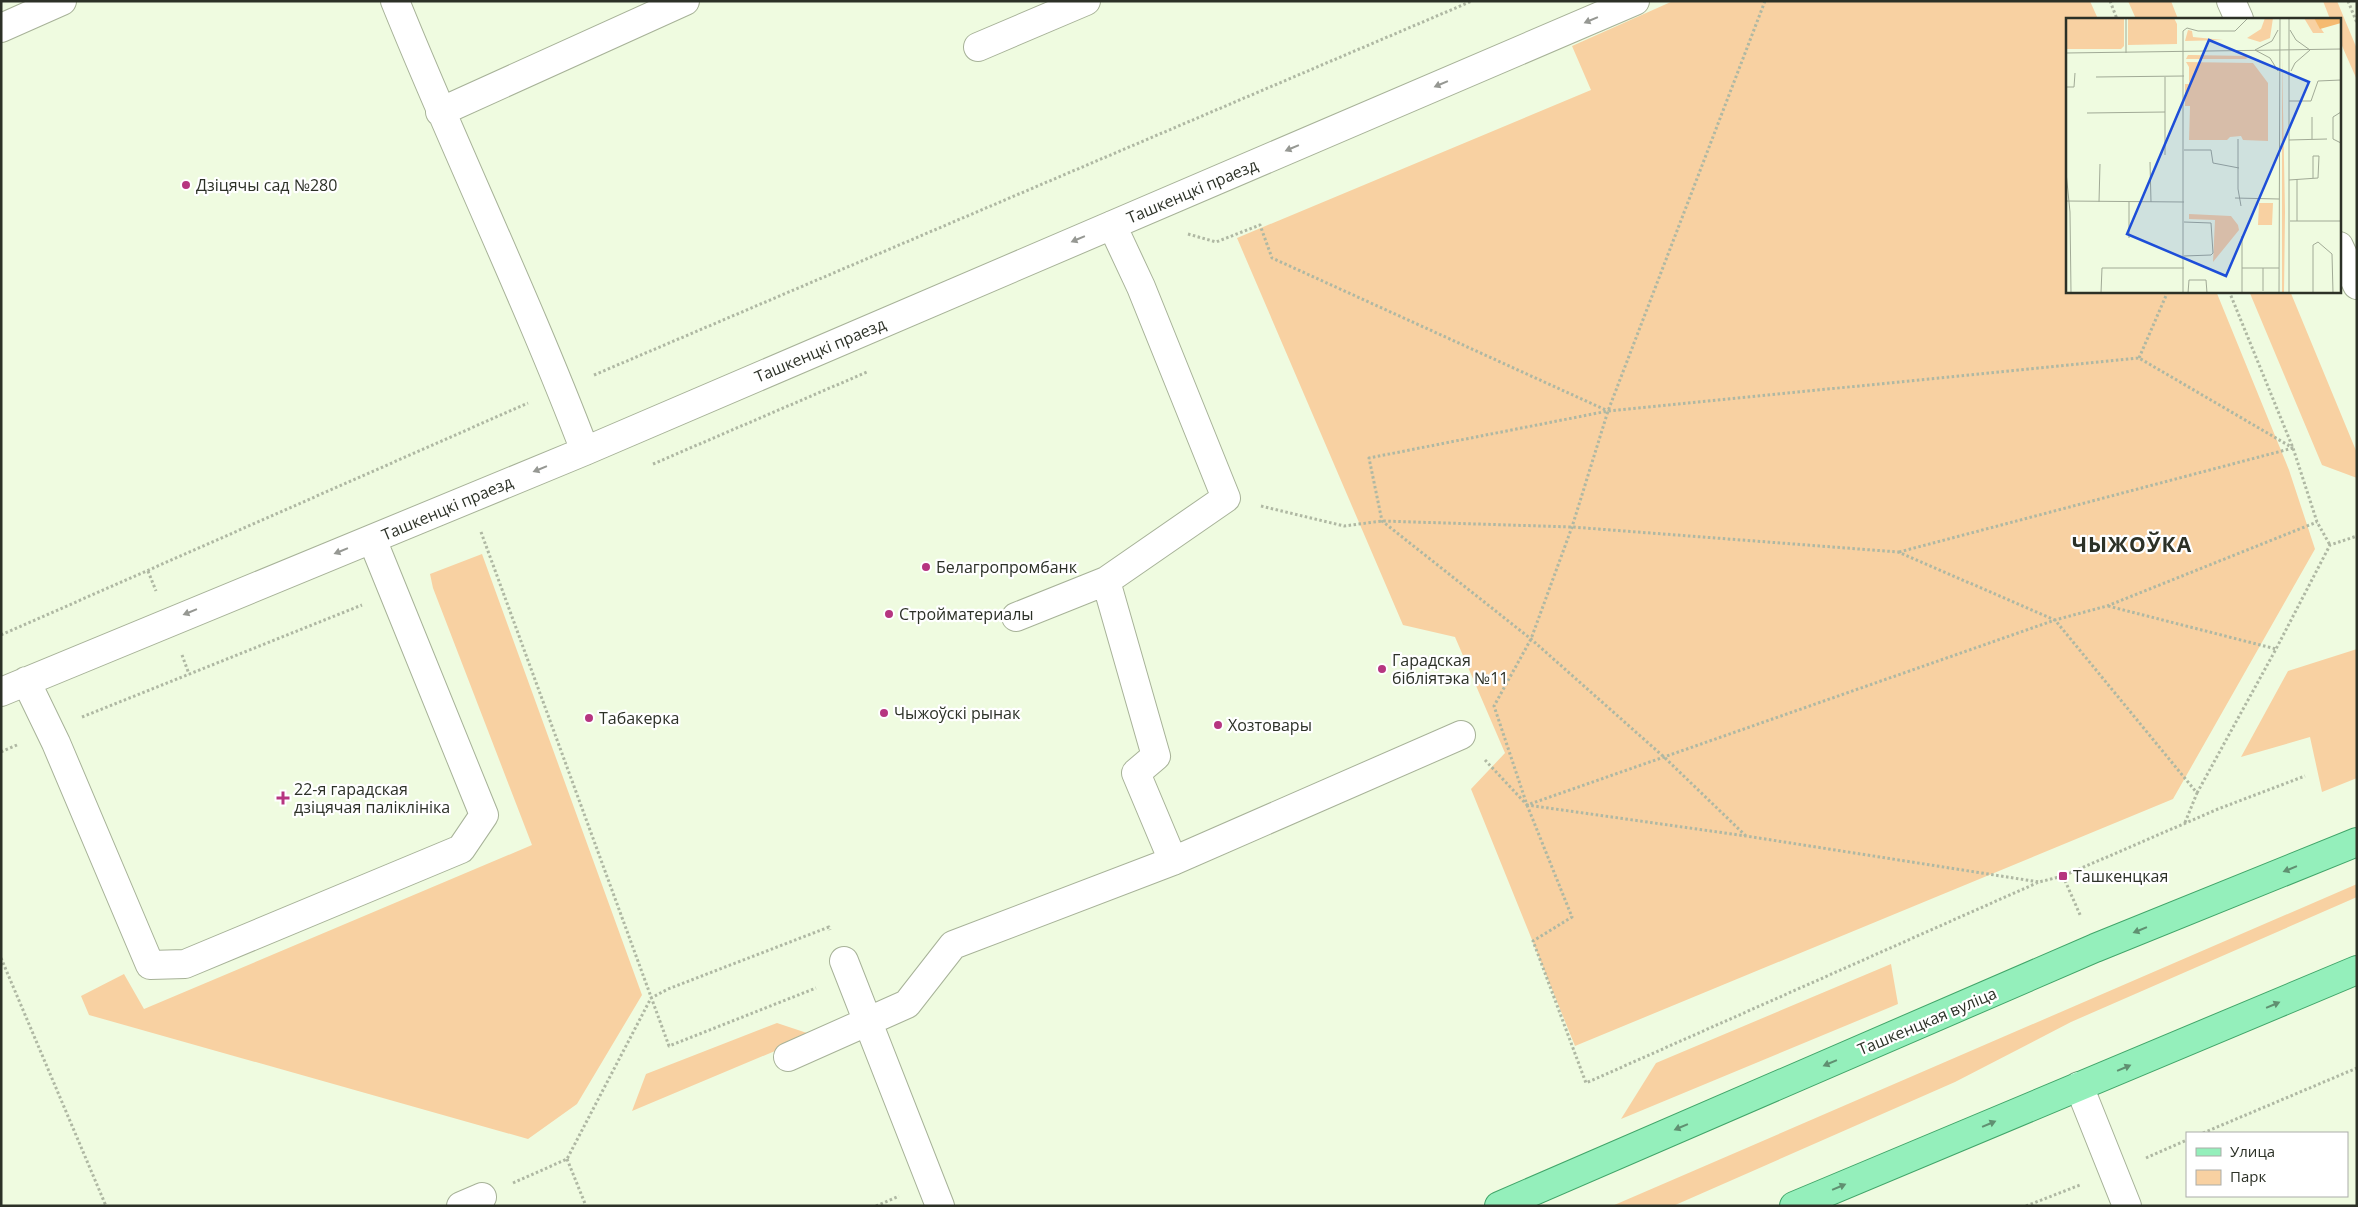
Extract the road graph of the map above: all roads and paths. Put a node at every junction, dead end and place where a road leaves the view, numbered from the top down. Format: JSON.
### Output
{"nodes":[{"id":1,"x":62,"y":1,"type":"edge"},
{"id":2,"x":395,"y":1,"type":"edge"},
{"id":3,"x":685,"y":1,"type":"edge"},
{"id":4,"x":1086,"y":1,"type":"edge"},
{"id":5,"x":1472,"y":1,"type":"edge"},
{"id":6,"x":1635,"y":1,"type":"edge"},
{"id":7,"x":1765,"y":1,"type":"edge"},
{"id":8,"x":2110,"y":1,"type":"edge"},
{"id":9,"x":2231,"y":1,"type":"edge"},
{"id":10,"x":2348,"y":1,"type":"edge"},
{"id":11,"x":2117,"y":18,"type":"edge"},
{"id":12,"x":2239,"y":18,"type":"edge"},
{"id":13,"x":2357,"y":23,"type":"edge"},
{"id":14,"x":1,"y":28,"type":"edge"},
{"id":15,"x":978,"y":47,"type":"dead end"},
{"id":16,"x":440,"y":112,"type":"junction"},
{"id":17,"x":1112,"y":225,"type":"junction"},
{"id":18,"x":1181,"y":236,"type":"dead end"},
{"id":19,"x":2340,"y":248,"type":"edge"},
{"id":20,"x":2357,"y":285,"type":"edge"},
{"id":21,"x":2168,"y":292,"type":"edge"},
{"id":22,"x":2229,"y":292,"type":"edge"},
{"id":23,"x":2139,"y":358,"type":"junction"},
{"id":24,"x":561,"y":389,"type":"junction"},
{"id":25,"x":1608,"y":411,"type":"junction"},
{"id":26,"x":2293,"y":448,"type":"junction"},
{"id":27,"x":585,"y":451,"type":"junction"},
{"id":28,"x":1226,"y":498,"type":"junction"},
{"id":29,"x":466,"y":500,"type":"junction"},
{"id":30,"x":1382,"y":521,"type":"junction"},
{"id":31,"x":2317,"y":522,"type":"junction"},
{"id":32,"x":1572,"y":527,"type":"junction"},
{"id":33,"x":481,"y":532,"type":"junction"},
{"id":34,"x":472,"y":536,"type":"dead end"},
{"id":35,"x":2357,"y":536,"type":"edge"},
{"id":36,"x":372,"y":539,"type":"junction"},
{"id":37,"x":2330,"y":545,"type":"junction"},
{"id":38,"x":1898,"y":552,"type":"junction"},
{"id":39,"x":1106,"y":581,"type":"junction"},
{"id":40,"x":395,"y":591,"type":"junction"},
{"id":41,"x":2107,"y":606,"type":"junction"},
{"id":42,"x":1016,"y":617,"type":"dead end"},
{"id":43,"x":2054,"y":620,"type":"junction"},
{"id":44,"x":1,"y":635,"type":"edge"},
{"id":45,"x":1531,"y":639,"type":"junction"},
{"id":46,"x":2276,"y":649,"type":"junction"},
{"id":47,"x":26,"y":681,"type":"junction"},
{"id":48,"x":1,"y":692,"type":"edge"},
{"id":49,"x":50,"y":731,"type":"junction"},
{"id":50,"x":1461,"y":735,"type":"joint"},
{"id":51,"x":1,"y":752,"type":"edge"},
{"id":52,"x":1664,"y":757,"type":"junction"},
{"id":53,"x":2306,"y":776,"type":"dead end"},
{"id":54,"x":2197,"y":793,"type":"junction"},
{"id":55,"x":1527,"y":805,"type":"junction"},
{"id":56,"x":2184,"y":825,"type":"junction"},
{"id":57,"x":2357,"y":825,"type":"edge"},
{"id":58,"x":1746,"y":836,"type":"junction"},
{"id":59,"x":2346,"y":846,"type":"edge"},
{"id":60,"x":1173,"y":861,"type":"junction"},
{"id":61,"x":2063,"y":876,"type":"junction"},
{"id":62,"x":2039,"y":882,"type":"junction"},
{"id":63,"x":2095,"y":948,"type":"junction"},
{"id":64,"x":1,"y":958,"type":"edge"},
{"id":65,"x":847,"y":968,"type":"junction"},
{"id":66,"x":2349,"y":976,"type":"edge"},
{"id":67,"x":651,"y":998,"type":"junction"},
{"id":68,"x":867,"y":1023,"type":"junction"},
{"id":69,"x":788,"y":1057,"type":"dead end"},
{"id":70,"x":2357,"y":1068,"type":"edge"},
{"id":71,"x":2079,"y":1086,"type":"junction"},
{"id":72,"x":2205,"y":1132,"type":"edge"},
{"id":73,"x":567,"y":1158,"type":"junction"},
{"id":74,"x":902,"y":1195,"type":"dead end"},
{"id":75,"x":472,"y":1201,"type":"edge"},
{"id":76,"x":106,"y":1206,"type":"edge"},
{"id":77,"x":586,"y":1206,"type":"edge"},
{"id":78,"x":876,"y":1206,"type":"edge"},
{"id":79,"x":940,"y":1206,"type":"edge"},
{"id":80,"x":1499,"y":1206,"type":"edge"},
{"id":81,"x":1794,"y":1206,"type":"edge"},
{"id":82,"x":2126,"y":1206,"type":"edge"}],
"edges":[{"from":1,"to":14,"type":"street"},
{"from":2,"to":16,"type":"street"},
{"from":3,"to":16,"type":"street"},
{"from":4,"to":15,"type":"street"},
{"from":5,"to":24,"type":"path"},
{"from":6,"to":17,"type":"street","name":"Ташкенцкі праезд","one_way":true},
{"from":7,"to":25,"type":"path"},
{"from":8,"to":11,"type":"path"},
{"from":9,"to":12,"type":"street"},
{"from":10,"to":13,"type":"path"},
{"from":16,"to":24,"type":"street"},
{"from":17,"to":27,"type":"street","name":"Ташкенцкі праезд","one_way":true},
{"from":17,"to":28,"type":"street"},
{"from":18,"to":25,"type":"path"},
{"from":19,"to":20,"type":"street"},
{"from":21,"to":23,"type":"path"},
{"from":22,"to":26,"type":"path"},
{"from":23,"to":25,"type":"path"},
{"from":23,"to":26,"type":"path"},
{"from":24,"to":27,"type":"street"},
{"from":24,"to":44,"type":"path"},
{"from":25,"to":30,"type":"path"},
{"from":25,"to":32,"type":"path"},
{"from":26,"to":31,"type":"path"},
{"from":26,"to":38,"type":"path"},
{"from":27,"to":29,"type":"street","name":"Ташкенцкі праезд","one_way":true},
{"from":28,"to":30,"type":"path"},
{"from":28,"to":39,"type":"street"},
{"from":29,"to":33,"type":"path"},
{"from":29,"to":36,"type":"street","name":"Ташкенцкі праезд"},
{"from":30,"to":32,"type":"path"},
{"from":30,"to":45,"type":"path"},
{"from":31,"to":37,"type":"path"},
{"from":31,"to":41,"type":"path"},
{"from":32,"to":38,"type":"path"},
{"from":32,"to":45,"type":"path"},
{"from":33,"to":34,"type":"path"},
{"from":33,"to":67,"type":"path"},
{"from":35,"to":37,"type":"path"},
{"from":36,"to":40,"type":"street"},
{"from":36,"to":47,"type":"street","name":"Ташкенцкі праезд","one_way":true},
{"from":37,"to":46,"type":"path"},
{"from":38,"to":43,"type":"path"},
{"from":39,"to":42,"type":"street"},
{"from":39,"to":60,"type":"street"},
{"from":40,"to":49,"type":"path"},
{"from":40,"to":49,"type":"street"},
{"from":41,"to":43,"type":"path"},
{"from":41,"to":46,"type":"path"},
{"from":43,"to":52,"type":"path"},
{"from":43,"to":54,"type":"path"},
{"from":45,"to":52,"type":"path"},
{"from":45,"to":55,"type":"path"},
{"from":46,"to":54,"type":"path"},
{"from":47,"to":48,"type":"street","name":"Ташкенцкі праезд"},
{"from":47,"to":49,"type":"street"},
{"from":49,"to":51,"type":"path"},
{"from":50,"to":55,"type":"path"},
{"from":50,"to":60,"type":"street"},
{"from":52,"to":55,"type":"path"},
{"from":52,"to":58,"type":"path"},
{"from":53,"to":56,"type":"path"},
{"from":54,"to":56,"type":"path"},
{"from":55,"to":58,"type":"path"},
{"from":55,"to":62,"type":"path"},
{"from":56,"to":61,"type":"path"},
{"from":57,"to":59,"type":"main road"},
{"from":58,"to":62,"type":"path"},
{"from":59,"to":63,"type":"main road","name":"Ташкенцкая вуліца","one_way":true},
{"from":60,"to":68,"type":"street"},
{"from":61,"to":62,"type":"path"},
{"from":61,"to":63,"type":"path"},
{"from":63,"to":80,"type":"main road","name":"Ташкенцкая вуліца","one_way":true},
{"from":64,"to":76,"type":"path"},
{"from":65,"to":67,"type":"path"},
{"from":65,"to":67,"type":"path"},
{"from":65,"to":68,"type":"street"},
{"from":71,"to":66,"type":"main road","one_way":true},
{"from":67,"to":73,"type":"path"},
{"from":68,"to":69,"type":"street"},
{"from":68,"to":79,"type":"street"},
{"from":70,"to":72,"type":"path"},
{"from":81,"to":71,"type":"main road","one_way":true},
{"from":71,"to":82,"type":"street"},
{"from":73,"to":75,"type":"path"},
{"from":73,"to":77,"type":"path"},
{"from":74,"to":78,"type":"path"}]}
